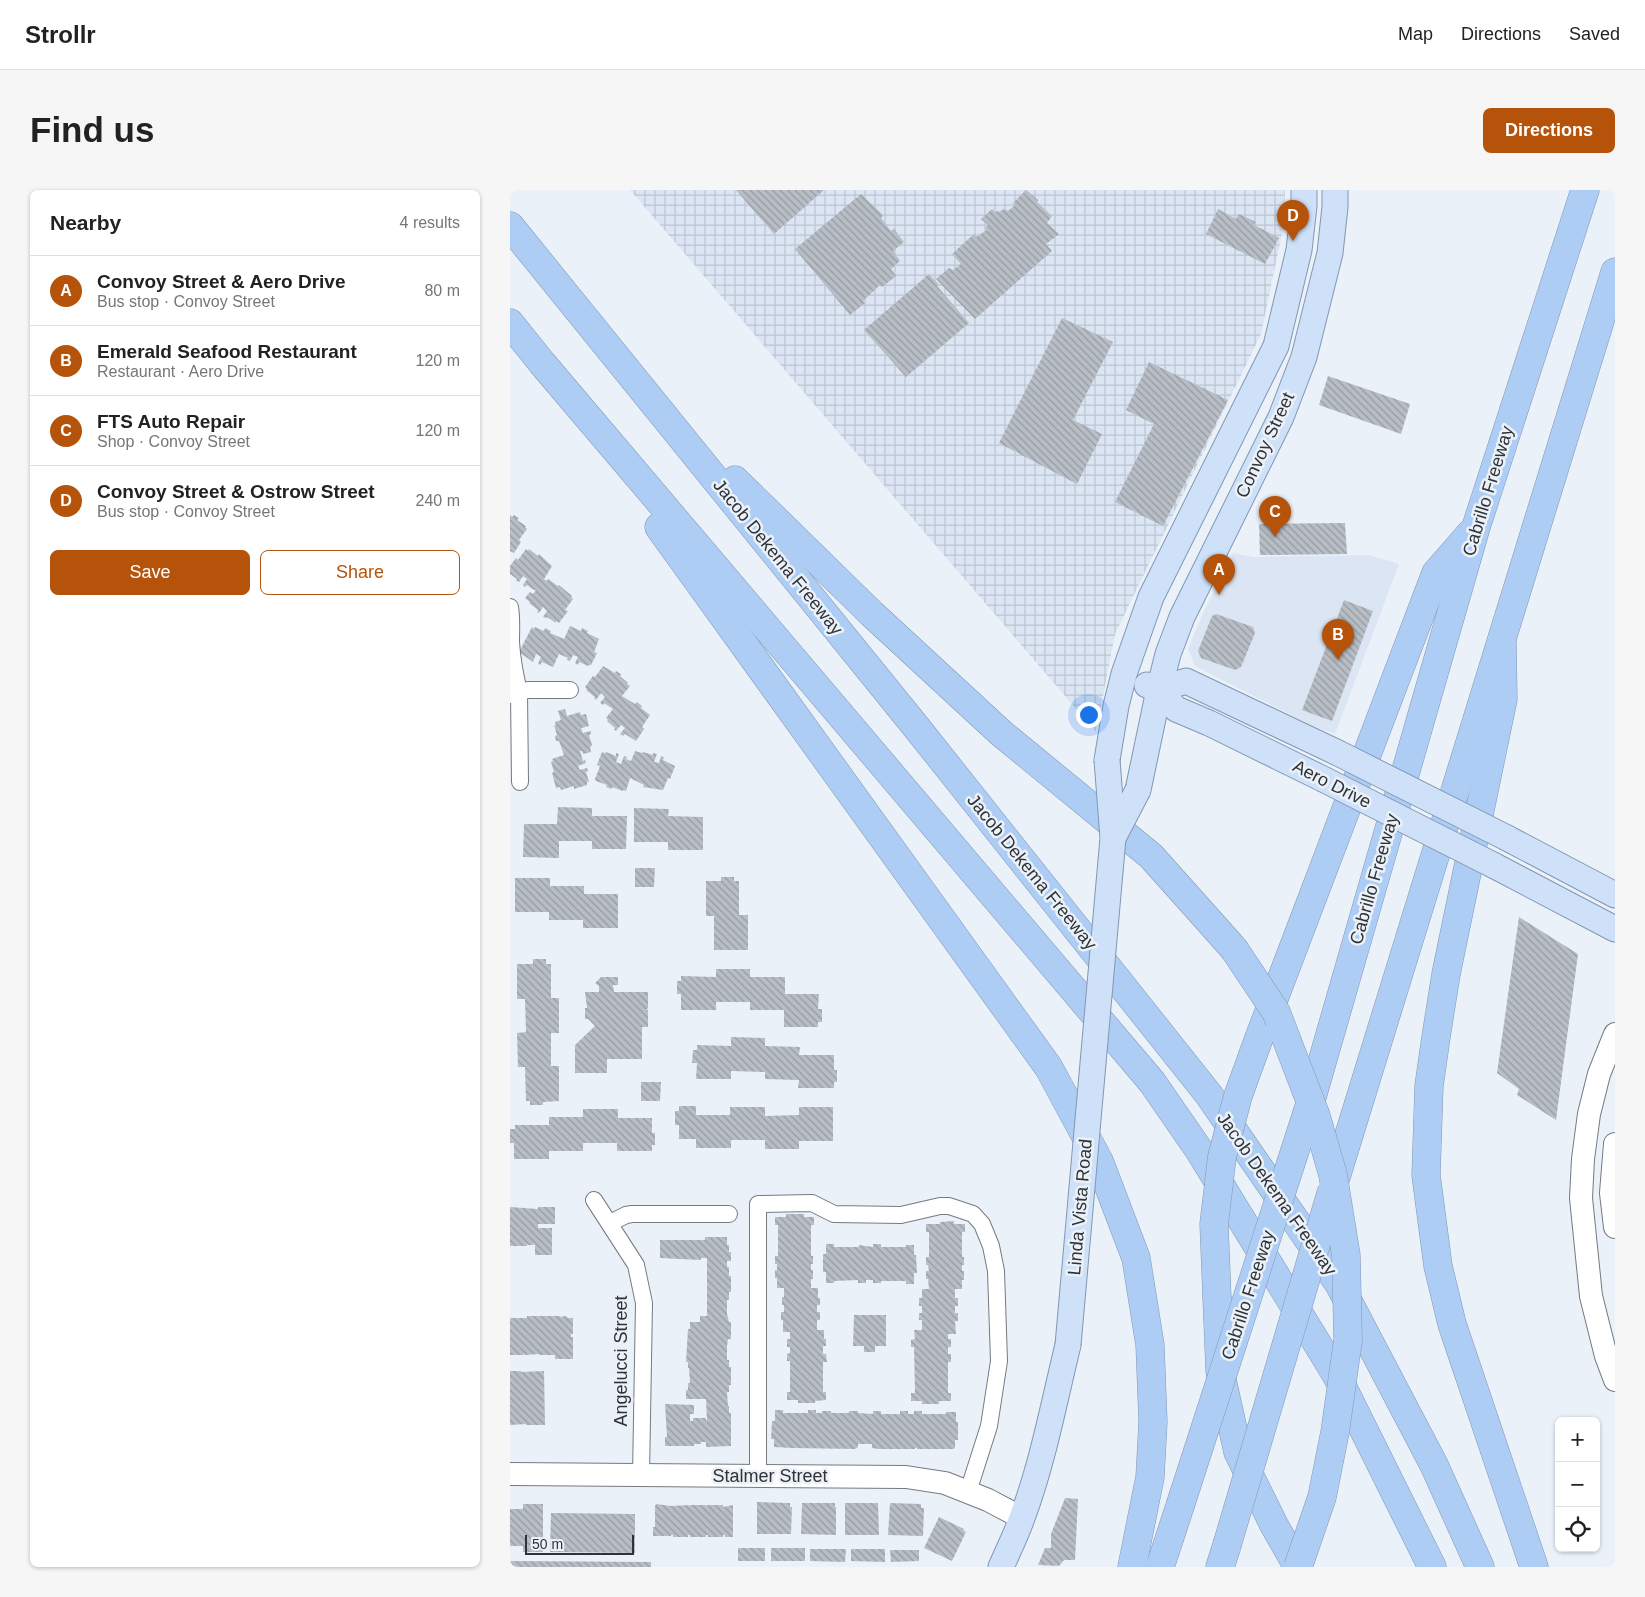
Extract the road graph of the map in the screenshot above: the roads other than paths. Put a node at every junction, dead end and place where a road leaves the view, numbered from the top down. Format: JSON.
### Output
{"nodes":[{"id":1,"x":1304,"y":190,"type":"edge"},
{"id":2,"x":1335,"y":190,"type":"edge"},
{"id":3,"x":1585,"y":190,"type":"edge"},
{"id":4,"x":510,"y":226,"type":"edge"},
{"id":5,"x":1615,"y":272,"type":"edge"},
{"id":6,"x":510,"y":323,"type":"edge"},
{"id":7,"x":542,"y":363,"type":"junction"},
{"id":8,"x":641,"y":389,"type":"junction"},
{"id":9,"x":1476,"y":527,"type":"junction"},
{"id":10,"x":510,"y":606,"type":"edge"},
{"id":11,"x":1502,"y":640,"type":"junction"},
{"id":12,"x":1124,"y":674,"type":"junction"},
{"id":13,"x":570,"y":690,"type":"dead end"},
{"id":14,"x":1159,"y":690,"type":"junction"},
{"id":15,"x":514,"y":694,"type":"edge"},
{"id":16,"x":520,"y":782,"type":"dead end"},
{"id":17,"x":1113,"y":838,"type":"junction"},
{"id":18,"x":1615,"y":895,"type":"edge"},
{"id":19,"x":1615,"y":929,"type":"edge"},
{"id":20,"x":1615,"y":1034,"type":"edge"},
{"id":21,"x":1615,"y":1144,"type":"edge"},
{"id":22,"x":594,"y":1200,"type":"dead end"},
{"id":23,"x":729,"y":1214,"type":"dead end"},
{"id":24,"x":610,"y":1224,"type":"junction"},
{"id":25,"x":1615,"y":1227,"type":"edge"},
{"id":26,"x":1615,"y":1380,"type":"edge"},
{"id":27,"x":510,"y":1474,"type":"edge"},
{"id":28,"x":641,"y":1475,"type":"junction"},
{"id":29,"x":758,"y":1476,"type":"junction"},
{"id":30,"x":968,"y":1492,"type":"junction"},
{"id":31,"x":1022,"y":1518,"type":"junction"},
{"id":32,"x":1224,"y":1556,"type":"edge"},
{"id":33,"x":1001,"y":1567,"type":"edge"},
{"id":34,"x":1132,"y":1567,"type":"edge"},
{"id":35,"x":1160,"y":1567,"type":"edge"},
{"id":36,"x":1298,"y":1567,"type":"edge"},
{"id":37,"x":1432,"y":1567,"type":"edge"},
{"id":38,"x":1480,"y":1567,"type":"edge"},
{"id":39,"x":1534,"y":1567,"type":"edge"}],
"edges":[{"from":1,"to":12,"type":"main road","name":"Convoy Street"},
{"from":2,"to":14,"type":"main road","name":"Convoy Street"},
{"from":3,"to":9,"type":"highway","name":"Cabrillo Freeway"},
{"from":4,"to":8,"type":"highway","name":"Jacob Dekema Freeway"},
{"from":5,"to":11,"type":"highway"},
{"from":6,"to":7,"type":"highway"},
{"from":7,"to":34,"type":"highway"},
{"from":7,"to":37,"type":"highway"},
{"from":8,"to":36,"type":"highway","bridge":true},
{"from":8,"to":38,"type":"highway","name":"Jacob Dekema Freeway"},
{"from":9,"to":35,"type":"highway","name":"Cabrillo Freeway","bridge":true},
{"from":9,"to":36,"type":"highway","bridge":true},
{"from":10,"to":15,"type":"street"},
{"from":11,"to":32,"type":"highway","bridge":true},
{"from":11,"to":39,"type":"highway"},
{"from":12,"to":14,"type":"main road","name":"Aero Drive"},
{"from":12,"to":17,"type":"main road","name":"Linda Vista Road","bridge":true},
{"from":13,"to":15,"type":"street"},
{"from":14,"to":17,"type":"main road","name":"Linda Vista Road","bridge":true},
{"from":14,"to":18,"type":"main road","name":"Aero Drive","bridge":true},
{"from":14,"to":19,"type":"main road","name":"Aero Drive","bridge":true},
{"from":15,"to":16,"type":"street"},
{"from":17,"to":31,"type":"main road","name":"Linda Vista Road","bridge":true},
{"from":20,"to":26,"type":"street"},
{"from":21,"to":25,"type":"street"},
{"from":22,"to":24,"type":"street","name":"Angelucci Street"},
{"from":23,"to":24,"type":"street"},
{"from":24,"to":28,"type":"street","name":"Angelucci Street"},
{"from":27,"to":28,"type":"street","name":"Stalmer Street"},
{"from":28,"to":29,"type":"street","name":"Stalmer Street"},
{"from":29,"to":30,"type":"street","name":"Stalmer Street"},
{"from":29,"to":30,"type":"street"},
{"from":30,"to":31,"type":"street","name":"Stalmer Street"},
{"from":31,"to":33,"type":"main road","name":"Linda Vista Road"}]}
